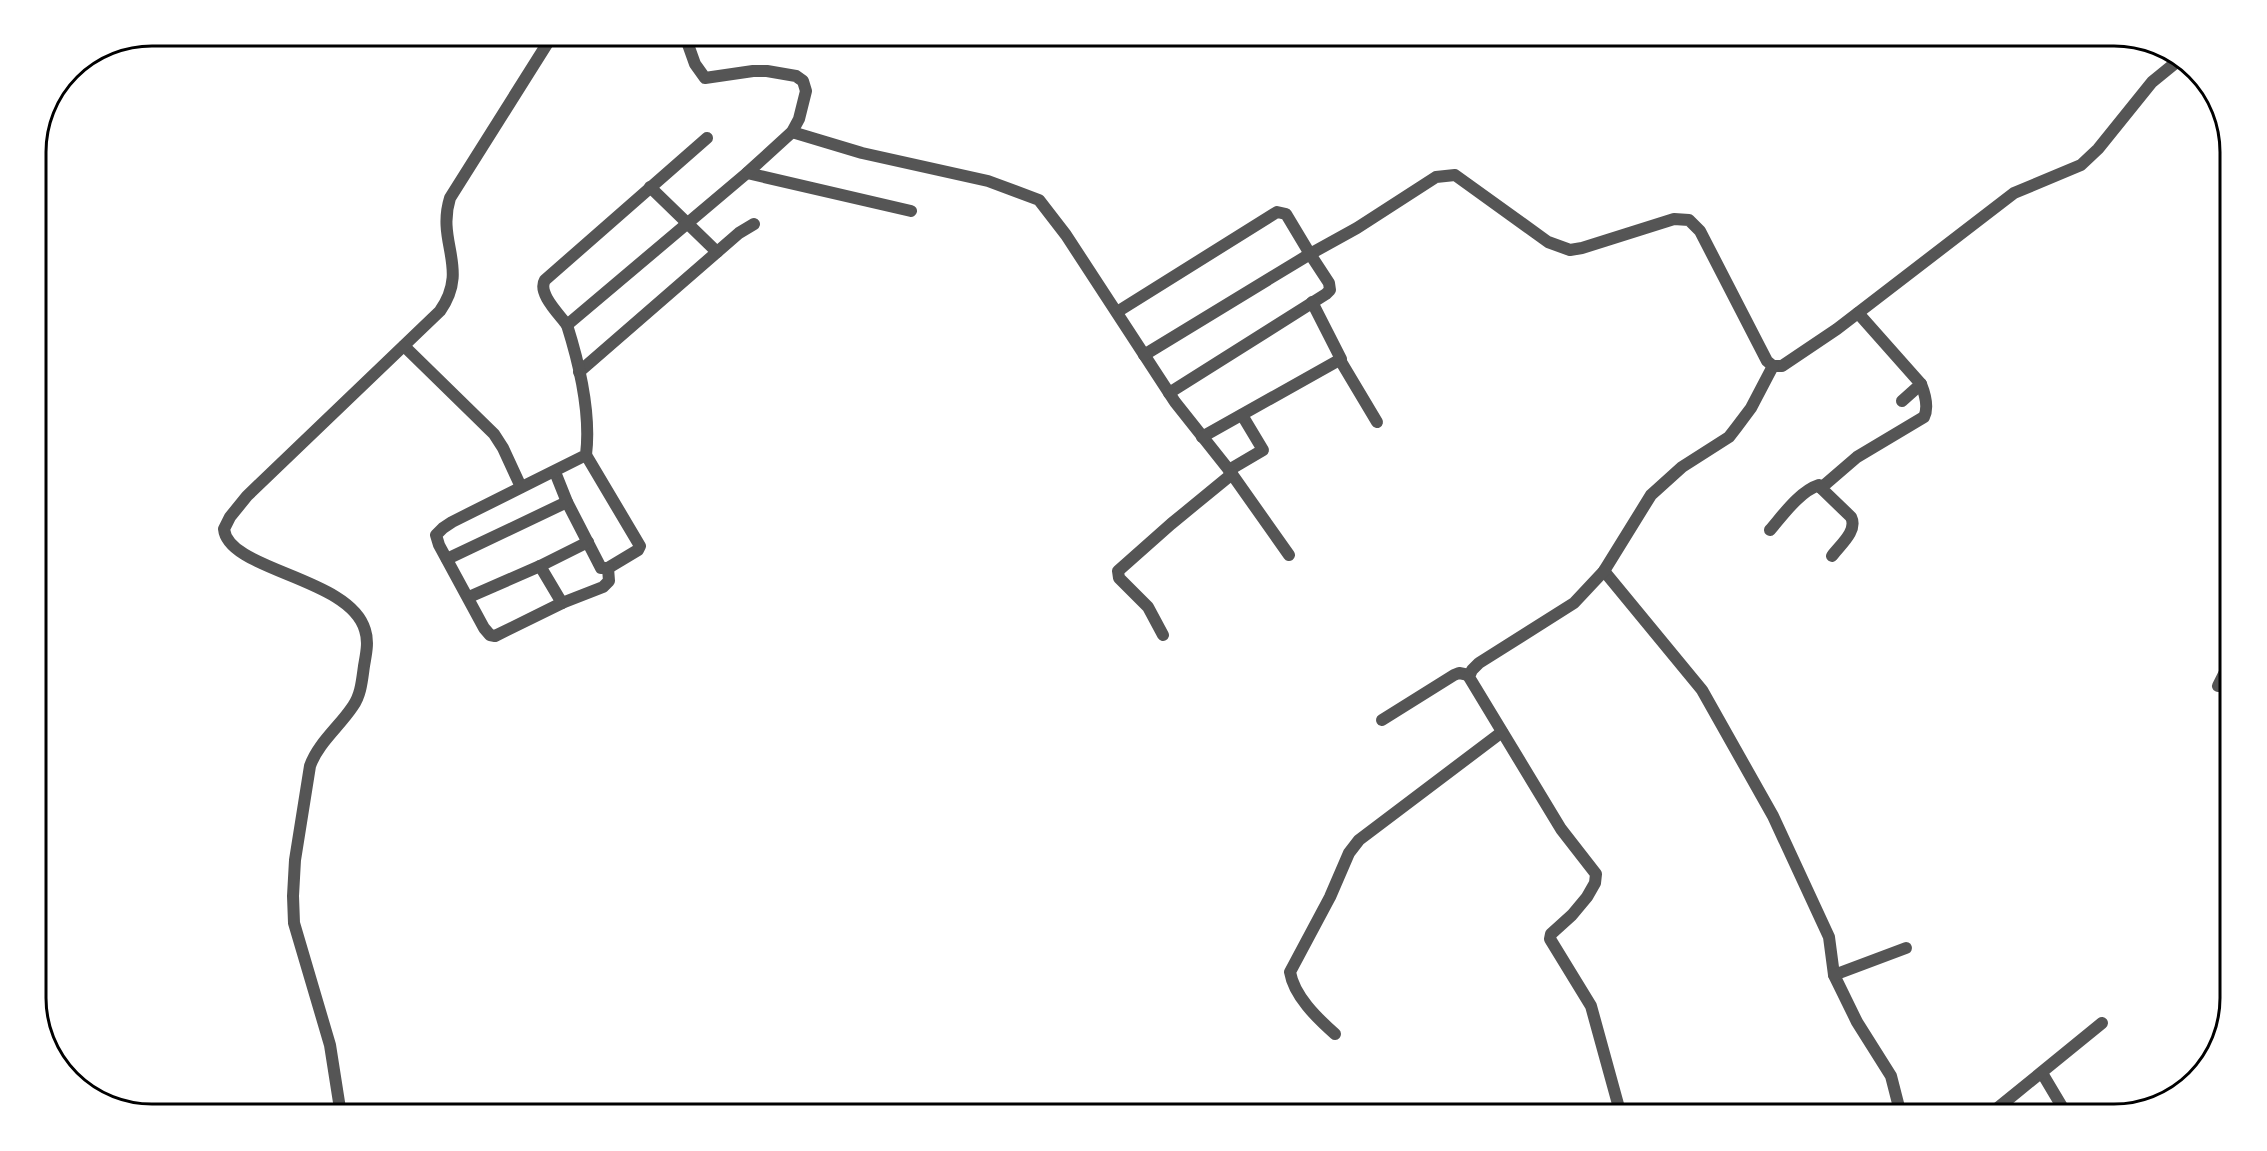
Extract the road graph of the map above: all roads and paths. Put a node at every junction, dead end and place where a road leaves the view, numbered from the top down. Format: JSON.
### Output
{"nodes":[{"id":1,"x":546,"y":46,"type":"edge"},
{"id":2,"x":689,"y":46,"type":"edge"},
{"id":3,"x":2174,"y":64,"type":"edge"},
{"id":4,"x":792,"y":132,"type":"junction"},
{"id":5,"x":707,"y":138,"type":"dead end"},
{"id":6,"x":747,"y":173,"type":"junction"},
{"id":7,"x":650,"y":188,"type":"junction"},
{"id":8,"x":911,"y":211,"type":"dead end"},
{"id":9,"x":687,"y":223,"type":"junction"},
{"id":10,"x":754,"y":224,"type":"dead end"},
{"id":11,"x":717,"y":252,"type":"junction"},
{"id":12,"x":1310,"y":254,"type":"junction"},
{"id":13,"x":1312,"y":302,"type":"junction"},
{"id":14,"x":1117,"y":312,"type":"junction"},
{"id":15,"x":1858,"y":313,"type":"junction"},
{"id":16,"x":567,"y":325,"type":"junction"},
{"id":17,"x":404,"y":346,"type":"junction"},
{"id":18,"x":1144,"y":355,"type":"junction"},
{"id":19,"x":1340,"y":360,"type":"junction"},
{"id":20,"x":1773,"y":366,"type":"junction"},
{"id":21,"x":579,"y":372,"type":"junction"},
{"id":22,"x":1921,"y":384,"type":"junction"},
{"id":23,"x":1169,"y":393,"type":"junction"},
{"id":24,"x":1902,"y":401,"type":"dead end"},
{"id":25,"x":1242,"y":415,"type":"junction"},
{"id":26,"x":1377,"y":422,"type":"dead end"},
{"id":27,"x":1202,"y":436,"type":"junction"},
{"id":28,"x":586,"y":455,"type":"junction"},
{"id":29,"x":555,"y":472,"type":"junction"},
{"id":30,"x":1230,"y":472,"type":"junction"},
{"id":31,"x":521,"y":488,"type":"junction"},
{"id":32,"x":1821,"y":488,"type":"junction"},
{"id":33,"x":567,"y":502,"type":"junction"},
{"id":34,"x":1770,"y":530,"type":"dead end"},
{"id":35,"x":588,"y":543,"type":"junction"},
{"id":36,"x":1289,"y":555,"type":"dead end"},
{"id":37,"x":1832,"y":556,"type":"dead end"},
{"id":38,"x":447,"y":559,"type":"junction"},
{"id":39,"x":540,"y":567,"type":"junction"},
{"id":40,"x":608,"y":568,"type":"junction"},
{"id":41,"x":1604,"y":571,"type":"junction"},
{"id":42,"x":469,"y":597,"type":"junction"},
{"id":43,"x":562,"y":603,"type":"junction"},
{"id":44,"x":1163,"y":635,"type":"dead end"},
{"id":45,"x":1470,"y":675,"type":"junction"},
{"id":46,"x":2220,"y":682,"type":"edge"},
{"id":47,"x":2218,"y":686,"type":"dead end"},
{"id":48,"x":1382,"y":720,"type":"dead end"},
{"id":49,"x":1502,"y":732,"type":"junction"},
{"id":50,"x":1906,"y":948,"type":"dead end"},
{"id":51,"x":1834,"y":975,"type":"junction"},
{"id":52,"x":2102,"y":1023,"type":"dead end"},
{"id":53,"x":1335,"y":1034,"type":"dead end"},
{"id":54,"x":2042,"y":1073,"type":"junction"},
{"id":55,"x":339,"y":1104,"type":"edge"},
{"id":56,"x":1618,"y":1104,"type":"edge"},
{"id":57,"x":1898,"y":1104,"type":"edge"},
{"id":58,"x":2003,"y":1104,"type":"edge"},
{"id":59,"x":2060,"y":1104,"type":"edge"}],
"edges":[{"from":1,"to":17,"type":"street"},
{"from":2,"to":4,"type":"street"},
{"from":3,"to":15,"type":"street"},
{"from":4,"to":6,"type":"street"},
{"from":4,"to":14,"type":"street"},
{"from":5,"to":7,"type":"street"},
{"from":6,"to":8,"type":"street"},
{"from":6,"to":9,"type":"street"},
{"from":7,"to":9,"type":"street"},
{"from":7,"to":16,"type":"street"},
{"from":9,"to":11,"type":"street"},
{"from":9,"to":16,"type":"street"},
{"from":10,"to":11,"type":"street"},
{"from":11,"to":21,"type":"street"},
{"from":12,"to":13,"type":"street"},
{"from":12,"to":14,"type":"street"},
{"from":12,"to":18,"type":"street"},
{"from":12,"to":20,"type":"street"},
{"from":13,"to":19,"type":"street"},
{"from":13,"to":23,"type":"street"},
{"from":14,"to":18,"type":"street"},
{"from":15,"to":20,"type":"street"},
{"from":15,"to":22,"type":"street"},
{"from":16,"to":21,"type":"street"},
{"from":17,"to":31,"type":"street"},
{"from":17,"to":55,"type":"street"},
{"from":18,"to":23,"type":"street"},
{"from":19,"to":25,"type":"street"},
{"from":19,"to":26,"type":"street"},
{"from":20,"to":41,"type":"street"},
{"from":21,"to":28,"type":"street"},
{"from":22,"to":24,"type":"street"},
{"from":22,"to":32,"type":"street"},
{"from":23,"to":27,"type":"street"},
{"from":25,"to":27,"type":"street"},
{"from":25,"to":30,"type":"street"},
{"from":27,"to":30,"type":"street"},
{"from":28,"to":29,"type":"street"},
{"from":28,"to":40,"type":"street"},
{"from":29,"to":31,"type":"street"},
{"from":29,"to":33,"type":"street"},
{"from":30,"to":36,"type":"street"},
{"from":30,"to":44,"type":"street"},
{"from":31,"to":38,"type":"street"},
{"from":32,"to":34,"type":"street"},
{"from":32,"to":37,"type":"street"},
{"from":33,"to":35,"type":"street"},
{"from":33,"to":38,"type":"street"},
{"from":35,"to":39,"type":"street"},
{"from":35,"to":40,"type":"street"},
{"from":38,"to":42,"type":"street"},
{"from":39,"to":42,"type":"street"},
{"from":39,"to":43,"type":"street"},
{"from":40,"to":43,"type":"street"},
{"from":41,"to":45,"type":"street"},
{"from":41,"to":51,"type":"street"},
{"from":42,"to":43,"type":"street"},
{"from":45,"to":48,"type":"street"},
{"from":45,"to":49,"type":"street"},
{"from":46,"to":47,"type":"street"},
{"from":49,"to":53,"type":"street"},
{"from":49,"to":56,"type":"street"},
{"from":50,"to":51,"type":"street"},
{"from":51,"to":57,"type":"street"},
{"from":52,"to":54,"type":"street"},
{"from":54,"to":58,"type":"street"},
{"from":54,"to":59,"type":"street"}]}
